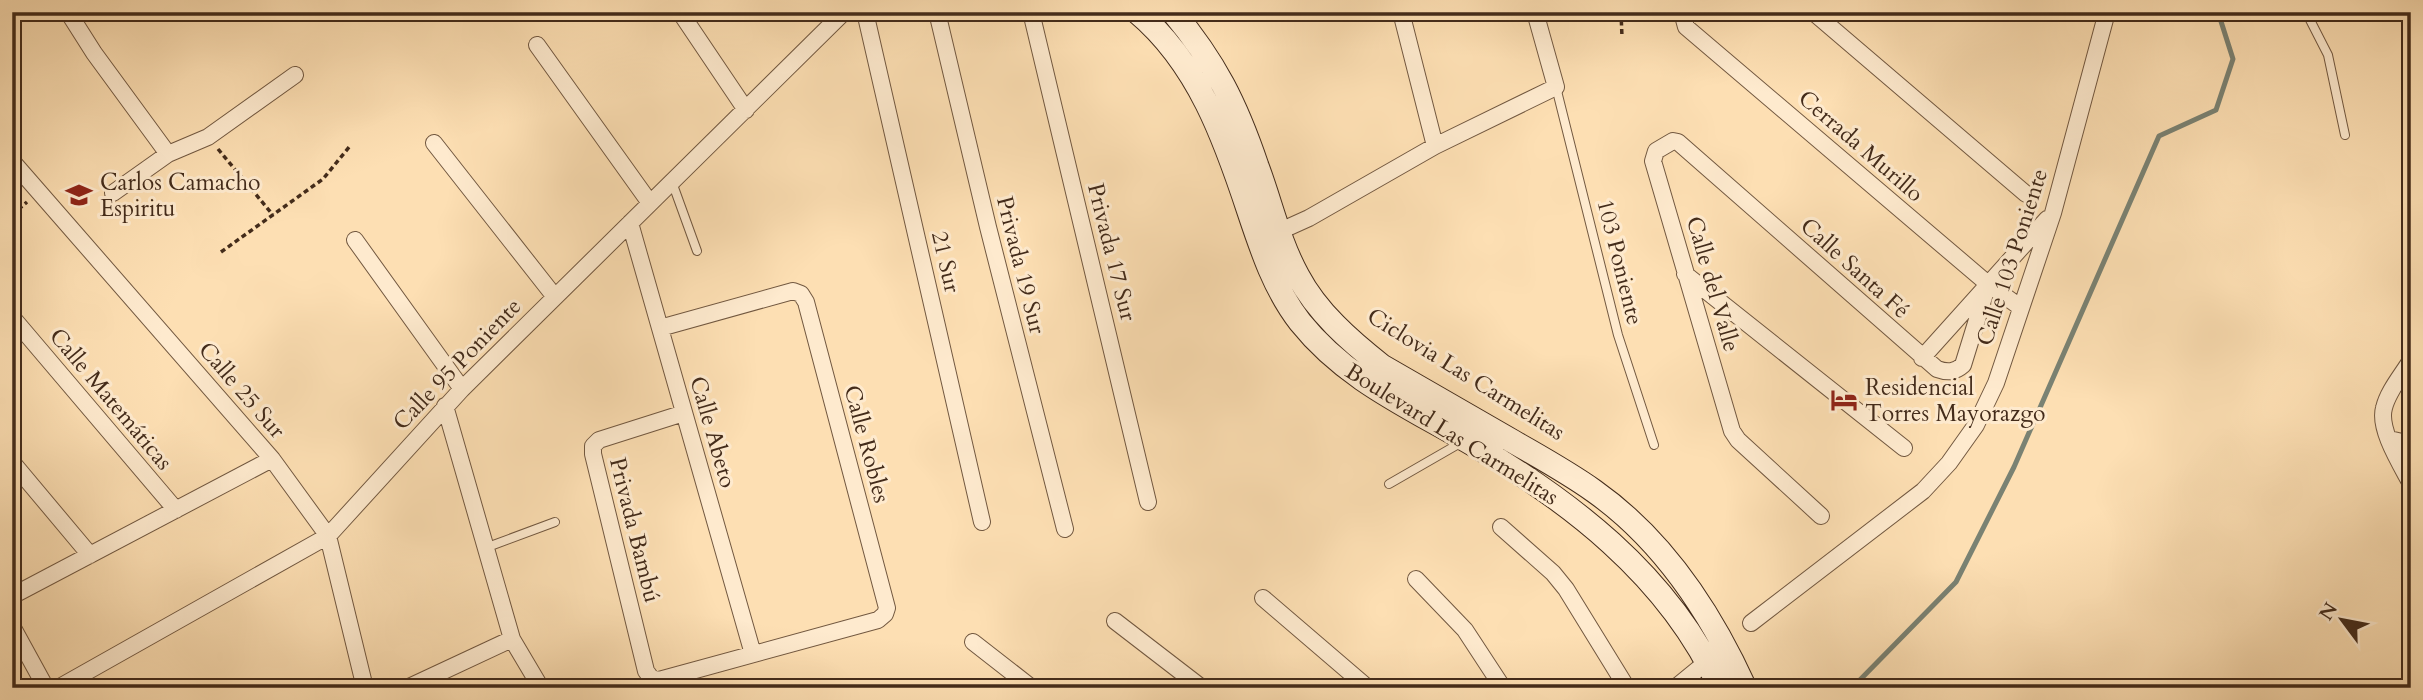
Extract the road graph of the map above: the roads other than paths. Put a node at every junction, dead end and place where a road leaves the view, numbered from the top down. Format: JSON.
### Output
{"nodes":[{"id":1,"x":68,"y":12,"type":"edge"},
{"id":2,"x":680,"y":12,"type":"edge"},
{"id":3,"x":844,"y":12,"type":"edge"},
{"id":4,"x":865,"y":12,"type":"edge"},
{"id":5,"x":937,"y":12,"type":"edge"},
{"id":6,"x":1031,"y":12,"type":"edge"},
{"id":7,"x":1137,"y":12,"type":"edge"},
{"id":8,"x":1173,"y":12,"type":"edge"},
{"id":9,"x":1401,"y":12,"type":"edge"},
{"id":10,"x":1535,"y":12,"type":"edge"},
{"id":11,"x":1682,"y":12,"type":"edge"},
{"id":12,"x":1813,"y":12,"type":"edge"},
{"id":13,"x":2107,"y":12,"type":"edge"},
{"id":14,"x":2306,"y":12,"type":"edge"},
{"id":15,"x":537,"y":45,"type":"dead end"},
{"id":16,"x":295,"y":75,"type":"dead end"},
{"id":17,"x":1556,"y":87,"type":"junction"},
{"id":18,"x":746,"y":110,"type":"junction"},
{"id":19,"x":2346,"y":135,"type":"dead end"},
{"id":20,"x":435,"y":144,"type":"dead end"},
{"id":21,"x":1435,"y":146,"type":"junction"},
{"id":22,"x":1656,"y":151,"type":"joint"},
{"id":23,"x":169,"y":154,"type":"junction"},
{"id":24,"x":12,"y":161,"type":"edge"},
{"id":25,"x":672,"y":182,"type":"junction"},
{"id":26,"x":114,"y":193,"type":"dead end"},
{"id":27,"x":2026,"y":194,"type":"dead end"},
{"id":28,"x":650,"y":203,"type":"junction"},
{"id":29,"x":2053,"y":212,"type":"junction"},
{"id":30,"x":630,"y":223,"type":"junction"},
{"id":31,"x":1278,"y":232,"type":"junction"},
{"id":32,"x":355,"y":240,"type":"dead end"},
{"id":33,"x":697,"y":251,"type":"dead end"},
{"id":34,"x":1685,"y":274,"type":"junction"},
{"id":35,"x":1289,"y":284,"type":"junction"},
{"id":36,"x":1988,"y":284,"type":"junction"},
{"id":37,"x":555,"y":296,"type":"junction"},
{"id":38,"x":2020,"y":307,"type":"junction"},
{"id":39,"x":12,"y":317,"type":"edge"},
{"id":40,"x":660,"y":328,"type":"junction"},
{"id":41,"x":1922,"y":358,"type":"junction"},
{"id":42,"x":2411,"y":360,"type":"edge"},
{"id":43,"x":462,"y":389,"type":"junction"},
{"id":44,"x":445,"y":406,"type":"junction"},
{"id":45,"x":684,"y":413,"type":"junction"},
{"id":46,"x":2389,"y":439,"type":"junction"},
{"id":47,"x":1466,"y":440,"type":"junction"},
{"id":48,"x":1654,"y":444,"type":"dead end"},
{"id":49,"x":2411,"y":444,"type":"edge"},
{"id":50,"x":1905,"y":448,"type":"dead end"},
{"id":51,"x":272,"y":459,"type":"junction"},
{"id":52,"x":12,"y":462,"type":"edge"},
{"id":53,"x":1389,"y":484,"type":"dead end"},
{"id":54,"x":2411,"y":484,"type":"edge"},
{"id":55,"x":1148,"y":502,"type":"dead end"},
{"id":56,"x":176,"y":510,"type":"junction"},
{"id":57,"x":1821,"y":516,"type":"dead end"},
{"id":58,"x":982,"y":522,"type":"dead end"},
{"id":59,"x":555,"y":523,"type":"dead end"},
{"id":60,"x":1501,"y":527,"type":"dead end"},
{"id":61,"x":1065,"y":529,"type":"dead end"},
{"id":62,"x":328,"y":536,"type":"junction"},
{"id":63,"x":484,"y":548,"type":"junction"},
{"id":64,"x":90,"y":555,"type":"junction"},
{"id":65,"x":1416,"y":579,"type":"dead end"},
{"id":66,"x":12,"y":596,"type":"edge"},
{"id":67,"x":1263,"y":598,"type":"dead end"},
{"id":68,"x":1115,"y":621,"type":"dead end"},
{"id":69,"x":1751,"y":623,"type":"dead end"},
{"id":70,"x":12,"y":626,"type":"edge"},
{"id":71,"x":512,"y":639,"type":"junction"},
{"id":72,"x":973,"y":642,"type":"dead end"},
{"id":73,"x":753,"y":654,"type":"junction"},
{"id":74,"x":1708,"y":661,"type":"junction"},
{"id":75,"x":46,"y":688,"type":"edge"},
{"id":76,"x":58,"y":688,"type":"edge"},
{"id":77,"x":365,"y":688,"type":"edge"},
{"id":78,"x":407,"y":688,"type":"edge"},
{"id":79,"x":541,"y":688,"type":"edge"},
{"id":80,"x":1032,"y":688,"type":"edge"},
{"id":81,"x":1202,"y":688,"type":"edge"},
{"id":82,"x":1368,"y":688,"type":"edge"},
{"id":83,"x":1503,"y":688,"type":"edge"},
{"id":84,"x":1627,"y":688,"type":"edge"},
{"id":85,"x":1675,"y":688,"type":"edge"},
{"id":86,"x":1720,"y":688,"type":"edge"},
{"id":87,"x":1745,"y":688,"type":"edge"}],
"edges":[{"from":1,"to":23,"type":"street"},
{"from":2,"to":18,"type":"street"},
{"from":3,"to":18,"type":"street","name":"Calle 95 Poniente"},
{"from":4,"to":58,"type":"street","name":"21 Sur"},
{"from":5,"to":61,"type":"street","name":"Privada 19 Sur"},
{"from":6,"to":55,"type":"street","name":"Privada 17 Sur"},
{"from":7,"to":35,"type":"main road","name":"Boulevard Las Carmelitas"},
{"from":8,"to":31,"type":"main road","name":"Boulevard Las Carmelitas"},
{"from":9,"to":21,"type":"street"},
{"from":10,"to":17,"type":"street"},
{"from":11,"to":36,"type":"street","name":"Cerrada Murillo"},
{"from":12,"to":27,"type":"street"},
{"from":13,"to":29,"type":"street","name":"Calle 103 Poniente"},
{"from":14,"to":19,"type":"lane"},
{"from":15,"to":28,"type":"street"},
{"from":16,"to":23,"type":"street"},
{"from":17,"to":21,"type":"street"},
{"from":17,"to":48,"type":"lane","name":"103 Poniente"},
{"from":18,"to":25,"type":"street","name":"Calle 95 Poniente"},
{"from":20,"to":37,"type":"street"},
{"from":21,"to":31,"type":"street"},
{"from":22,"to":34,"type":"street","name":"Calle del Valle"},
{"from":22,"to":41,"type":"street","name":"Calle Santa Fé"},
{"from":23,"to":26,"type":"street"},
{"from":24,"to":51,"type":"street","name":"Calle 25 Sur"},
{"from":25,"to":28,"type":"street","name":"Calle 95 Poniente"},
{"from":25,"to":33,"type":"lane"},
{"from":28,"to":30,"type":"street","name":"Calle 95 Poniente"},
{"from":29,"to":36,"type":"street"},
{"from":29,"to":38,"type":"street","name":"Calle 103 Poniente"},
{"from":30,"to":37,"type":"street","name":"Calle 95 Poniente"},
{"from":30,"to":40,"type":"street","name":"Calle Abeto"},
{"from":31,"to":35,"type":"main road","name":"Boulevard Las Carmelitas"},
{"from":32,"to":43,"type":"street"},
{"from":34,"to":50,"type":"street"},
{"from":34,"to":57,"type":"street","name":"Calle del Valle"},
{"from":35,"to":47,"type":"main road","name":"Boulevard Las Carmelitas"},
{"from":35,"to":87,"type":"main road","name":"Boulevard Las Carmelitas"},
{"from":36,"to":38,"type":"street","name":"Cerrada Murillo"},
{"from":36,"to":41,"type":"street"},
{"from":36,"to":41,"type":"street","name":"Calle Santa Fé"},
{"from":37,"to":43,"type":"street","name":"Calle 95 Poniente"},
{"from":38,"to":69,"type":"street","name":"Calle 103 Poniente"},
{"from":39,"to":56,"type":"street","name":"Calle Matemáticas"},
{"from":40,"to":45,"type":"street","name":"Calle Abeto"},
{"from":40,"to":73,"type":"street","name":"Calle Robles"},
{"from":42,"to":46,"type":"street"},
{"from":43,"to":44,"type":"street","name":"Calle 95 Poniente"},
{"from":44,"to":62,"type":"street","name":"Calle 95 Poniente"},
{"from":44,"to":63,"type":"street"},
{"from":45,"to":73,"type":"street","name":"Calle Abeto"},
{"from":45,"to":73,"type":"street","name":"Privada Bambú"},
{"from":46,"to":49,"type":"street"},
{"from":46,"to":54,"type":"street"},
{"from":47,"to":53,"type":"lane"},
{"from":47,"to":74,"type":"main road","name":"Boulevard Las Carmelitas"},
{"from":51,"to":56,"type":"street"},
{"from":51,"to":62,"type":"street","name":"Calle 25 Sur"},
{"from":52,"to":64,"type":"street"},
{"from":56,"to":64,"type":"street"},
{"from":59,"to":63,"type":"lane"},
{"from":60,"to":84,"type":"street"},
{"from":62,"to":76,"type":"street","name":"Calle 95 Poniente"},
{"from":62,"to":77,"type":"street","name":"Calle 25 Sur"},
{"from":63,"to":71,"type":"street"},
{"from":64,"to":66,"type":"street"},
{"from":65,"to":83,"type":"street"},
{"from":67,"to":82,"type":"street"},
{"from":68,"to":81,"type":"street"},
{"from":70,"to":75,"type":"street"},
{"from":71,"to":78,"type":"street"},
{"from":71,"to":79,"type":"street"},
{"from":72,"to":80,"type":"street"},
{"from":74,"to":85,"type":"street"},
{"from":74,"to":86,"type":"main road","name":"Boulevard Las Carmelitas"}]}
